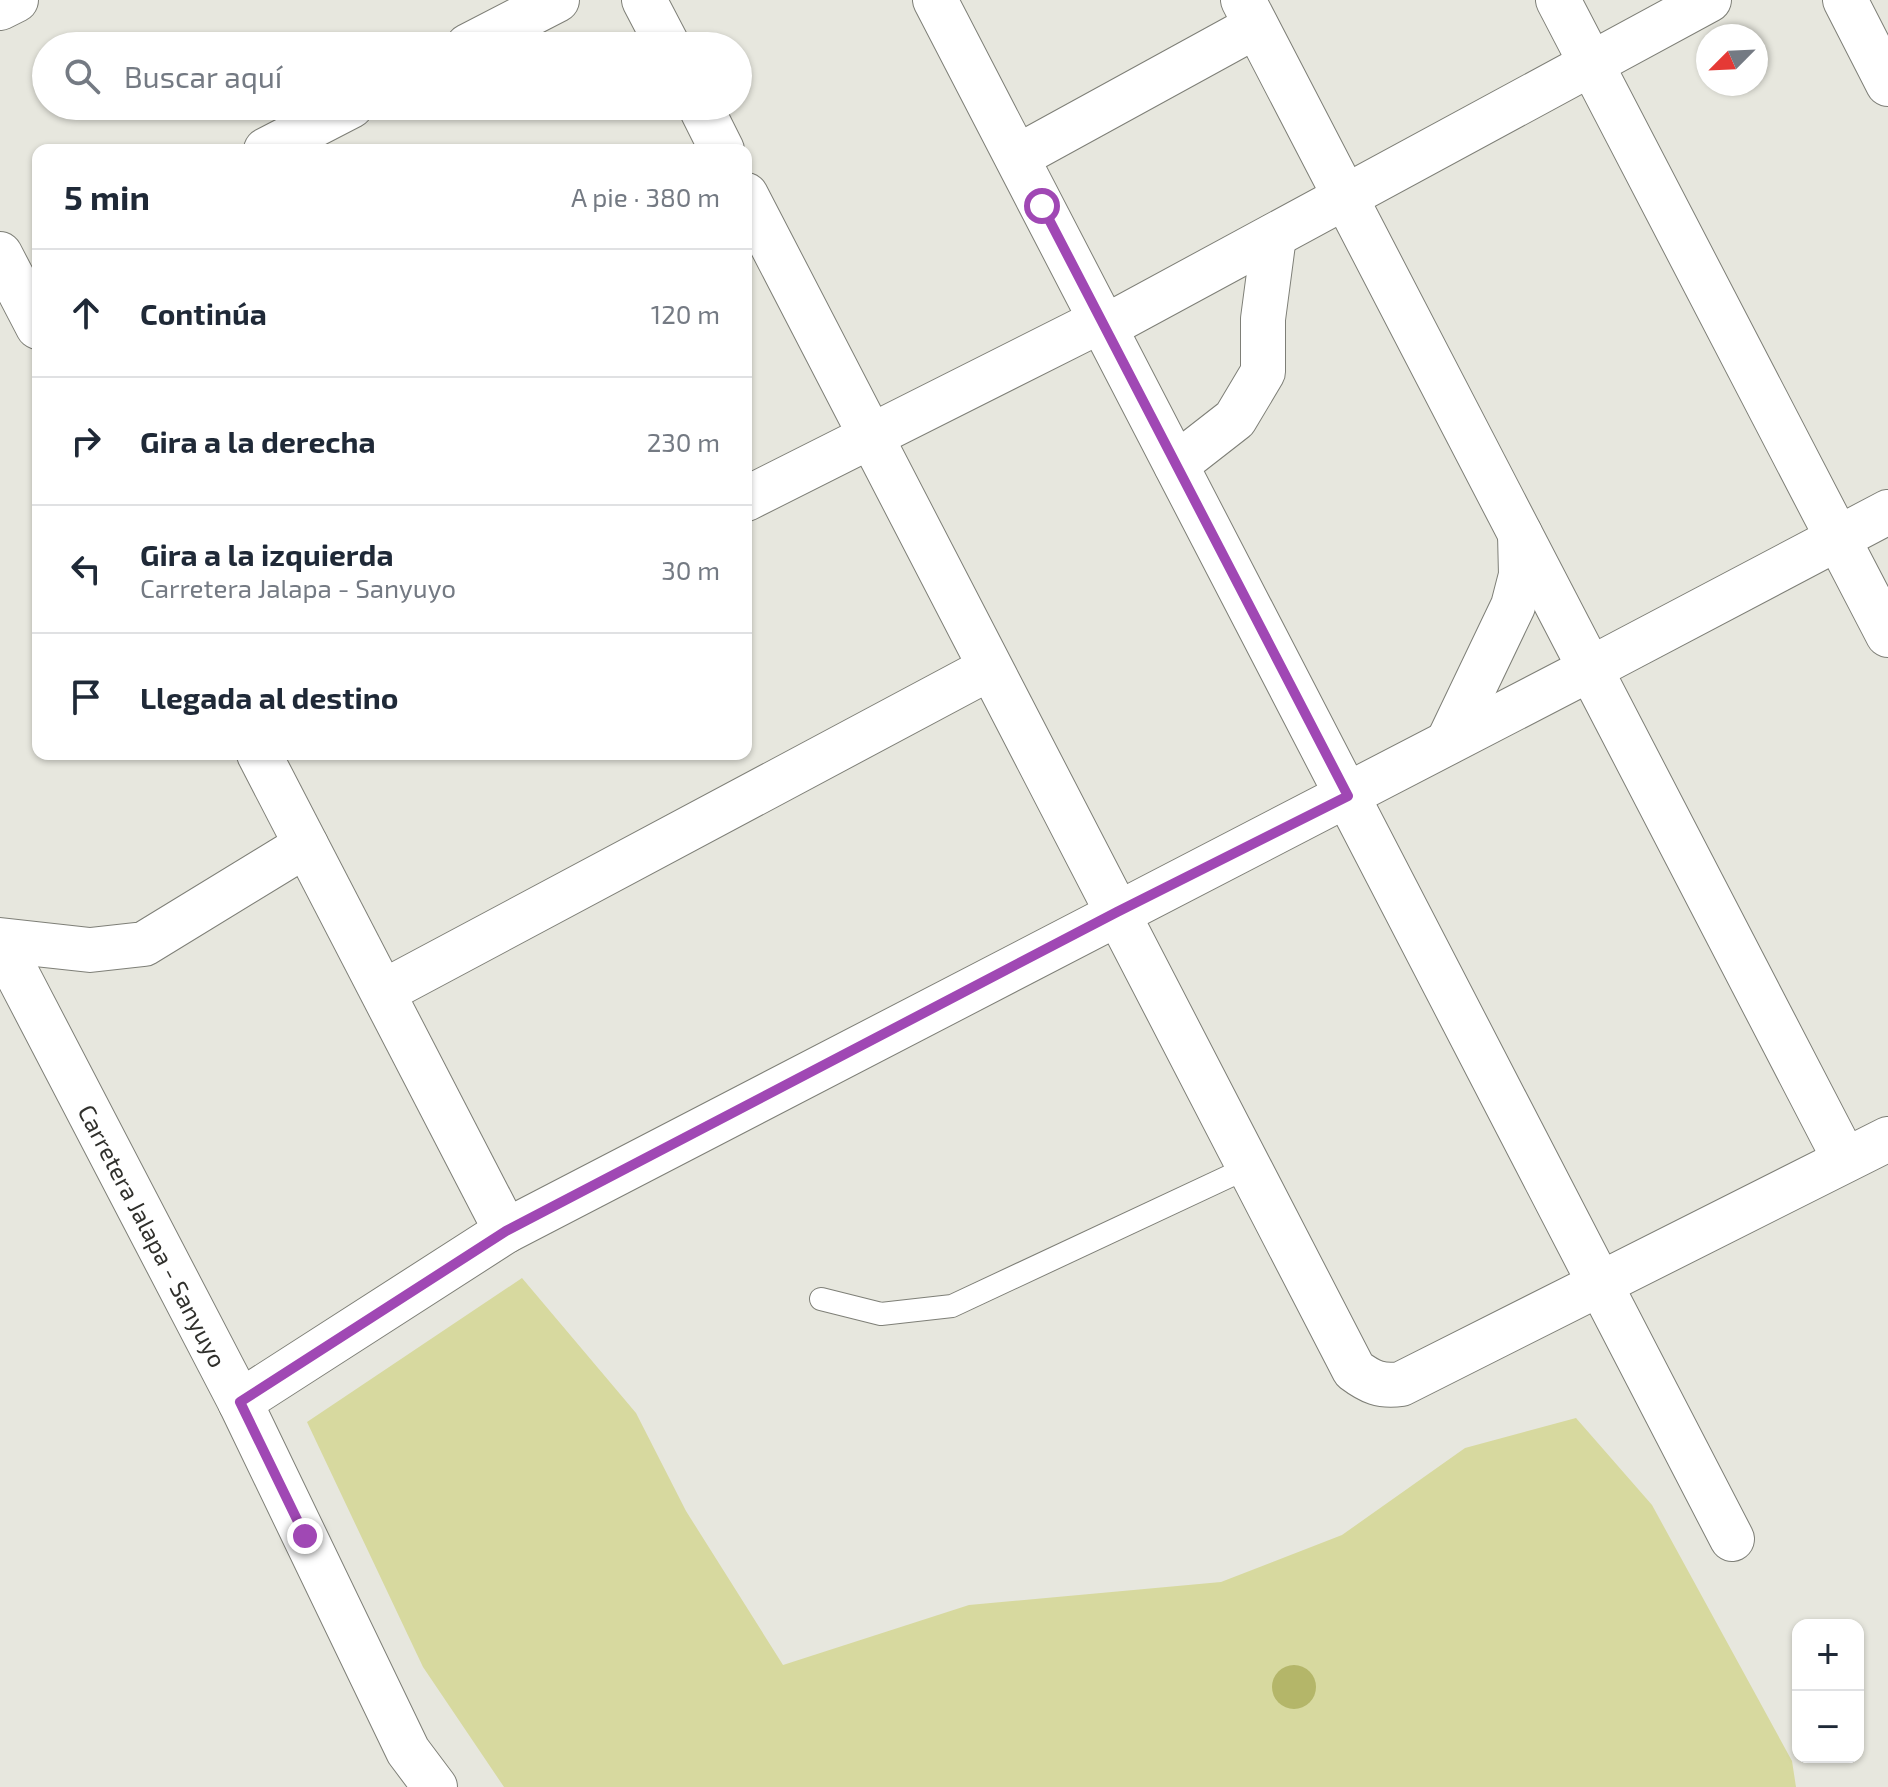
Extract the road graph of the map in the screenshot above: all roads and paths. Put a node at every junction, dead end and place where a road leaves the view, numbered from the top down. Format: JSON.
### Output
{"nodes":[{"id":1,"x":16,"y":0,"type":"edge"},
{"id":2,"x":557,"y":0,"type":"edge"},
{"id":3,"x":644,"y":0,"type":"edge"},
{"id":4,"x":935,"y":0,"type":"edge"},
{"id":5,"x":1558,"y":0,"type":"edge"},
{"id":6,"x":1709,"y":0,"type":"edge"},
{"id":7,"x":1845,"y":0,"type":"edge"},
{"id":8,"x":0,"y":8,"type":"edge"},
{"id":9,"x":1249,"y":13,"type":"edge"},
{"id":10,"x":495,"y":32,"type":"edge"},
{"id":11,"x":661,"y":32,"type":"edge"},
{"id":12,"x":1591,"y":64,"type":"junction"},
{"id":13,"x":1888,"y":84,"type":"edge"},
{"id":14,"x":324,"y":120,"type":"edge"},
{"id":15,"x":707,"y":120,"type":"edge"},
{"id":16,"x":278,"y":144,"type":"edge"},
{"id":17,"x":719,"y":144,"type":"edge"},
{"id":18,"x":1017,"y":157,"type":"junction"},
{"id":19,"x":1345,"y":198,"type":"junction"},
{"id":20,"x":752,"y":210,"type":"edge"},
{"id":21,"x":1274,"y":236,"type":"junction"},
{"id":22,"x":17,"y":267,"type":"edge"},
{"id":23,"x":32,"y":310,"type":"edge"},
{"id":24,"x":1098,"y":326,"type":"junction"},
{"id":25,"x":871,"y":436,"type":"junction"},
{"id":26,"x":1176,"y":465,"type":"junction"},
{"id":27,"x":752,"y":496,"type":"edge"},
{"id":28,"x":1888,"y":512,"type":"edge"},
{"id":29,"x":1520,"y":534,"type":"junction"},
{"id":30,"x":1838,"y":539,"type":"junction"},
{"id":31,"x":1888,"y":635,"type":"edge"},
{"id":32,"x":990,"y":668,"type":"junction"},
{"id":33,"x":1590,"y":669,"type":"junction"},
{"id":34,"x":1448,"y":742,"type":"junction"},
{"id":35,"x":262,"y":760,"type":"edge"},
{"id":36,"x":1348,"y":796,"type":"junction"},
{"id":37,"x":306,"y":845,"type":"junction"},
{"id":38,"x":1117,"y":912,"type":"junction"},
{"id":39,"x":0,"y":940,"type":"edge"},
{"id":40,"x":383,"y":992,"type":"junction"},
{"id":41,"x":1888,"y":1139,"type":"edge"},
{"id":42,"x":1845,"y":1160,"type":"junction"},
{"id":43,"x":1249,"y":1167,"type":"junction"},
{"id":44,"x":506,"y":1231,"type":"junction"},
{"id":45,"x":1601,"y":1284,"type":"junction"},
{"id":46,"x":821,"y":1299,"type":"dead end"},
{"id":47,"x":240,"y":1402,"type":"junction"},
{"id":48,"x":1732,"y":1539,"type":"dead end"},
{"id":49,"x":435,"y":1787,"type":"edge"}],
"edges":[{"from":1,"to":8,"type":"street"},
{"from":2,"to":10,"type":"street"},
{"from":3,"to":11,"type":"street"},
{"from":4,"to":18,"type":"street"},
{"from":5,"to":12,"type":"street"},
{"from":6,"to":12,"type":"street"},
{"from":7,"to":13,"type":"street"},
{"from":9,"to":18,"type":"street"},
{"from":9,"to":19,"type":"street"},
{"from":12,"to":19,"type":"street"},
{"from":12,"to":30,"type":"street"},
{"from":14,"to":16,"type":"street"},
{"from":15,"to":17,"type":"street"},
{"from":18,"to":24,"type":"street"},
{"from":19,"to":21,"type":"street"},
{"from":19,"to":29,"type":"street"},
{"from":20,"to":25,"type":"street"},
{"from":21,"to":24,"type":"street"},
{"from":21,"to":26,"type":"street"},
{"from":22,"to":23,"type":"street"},
{"from":24,"to":25,"type":"street"},
{"from":24,"to":26,"type":"street"},
{"from":25,"to":27,"type":"street"},
{"from":25,"to":32,"type":"street"},
{"from":26,"to":36,"type":"street"},
{"from":28,"to":30,"type":"street"},
{"from":29,"to":33,"type":"street"},
{"from":29,"to":34,"type":"street"},
{"from":30,"to":31,"type":"street"},
{"from":30,"to":33,"type":"street"},
{"from":32,"to":38,"type":"street"},
{"from":32,"to":40,"type":"street"},
{"from":33,"to":34,"type":"street"},
{"from":33,"to":42,"type":"street"},
{"from":34,"to":36,"type":"street"},
{"from":35,"to":37,"type":"street"},
{"from":36,"to":38,"type":"street"},
{"from":36,"to":45,"type":"street"},
{"from":37,"to":39,"type":"street"},
{"from":37,"to":40,"type":"street"},
{"from":38,"to":43,"type":"street"},
{"from":38,"to":44,"type":"street"},
{"from":39,"to":47,"type":"street","name":"Carretera Jalapa - Sanyuyo"},
{"from":40,"to":44,"type":"street"},
{"from":41,"to":42,"type":"street"},
{"from":42,"to":45,"type":"street"},
{"from":43,"to":45,"type":"street"},
{"from":43,"to":46,"type":"lane"},
{"from":44,"to":47,"type":"street"},
{"from":45,"to":48,"type":"street"},
{"from":47,"to":49,"type":"street","name":"Carretera Jalapa - Sanyuyo"}]}
